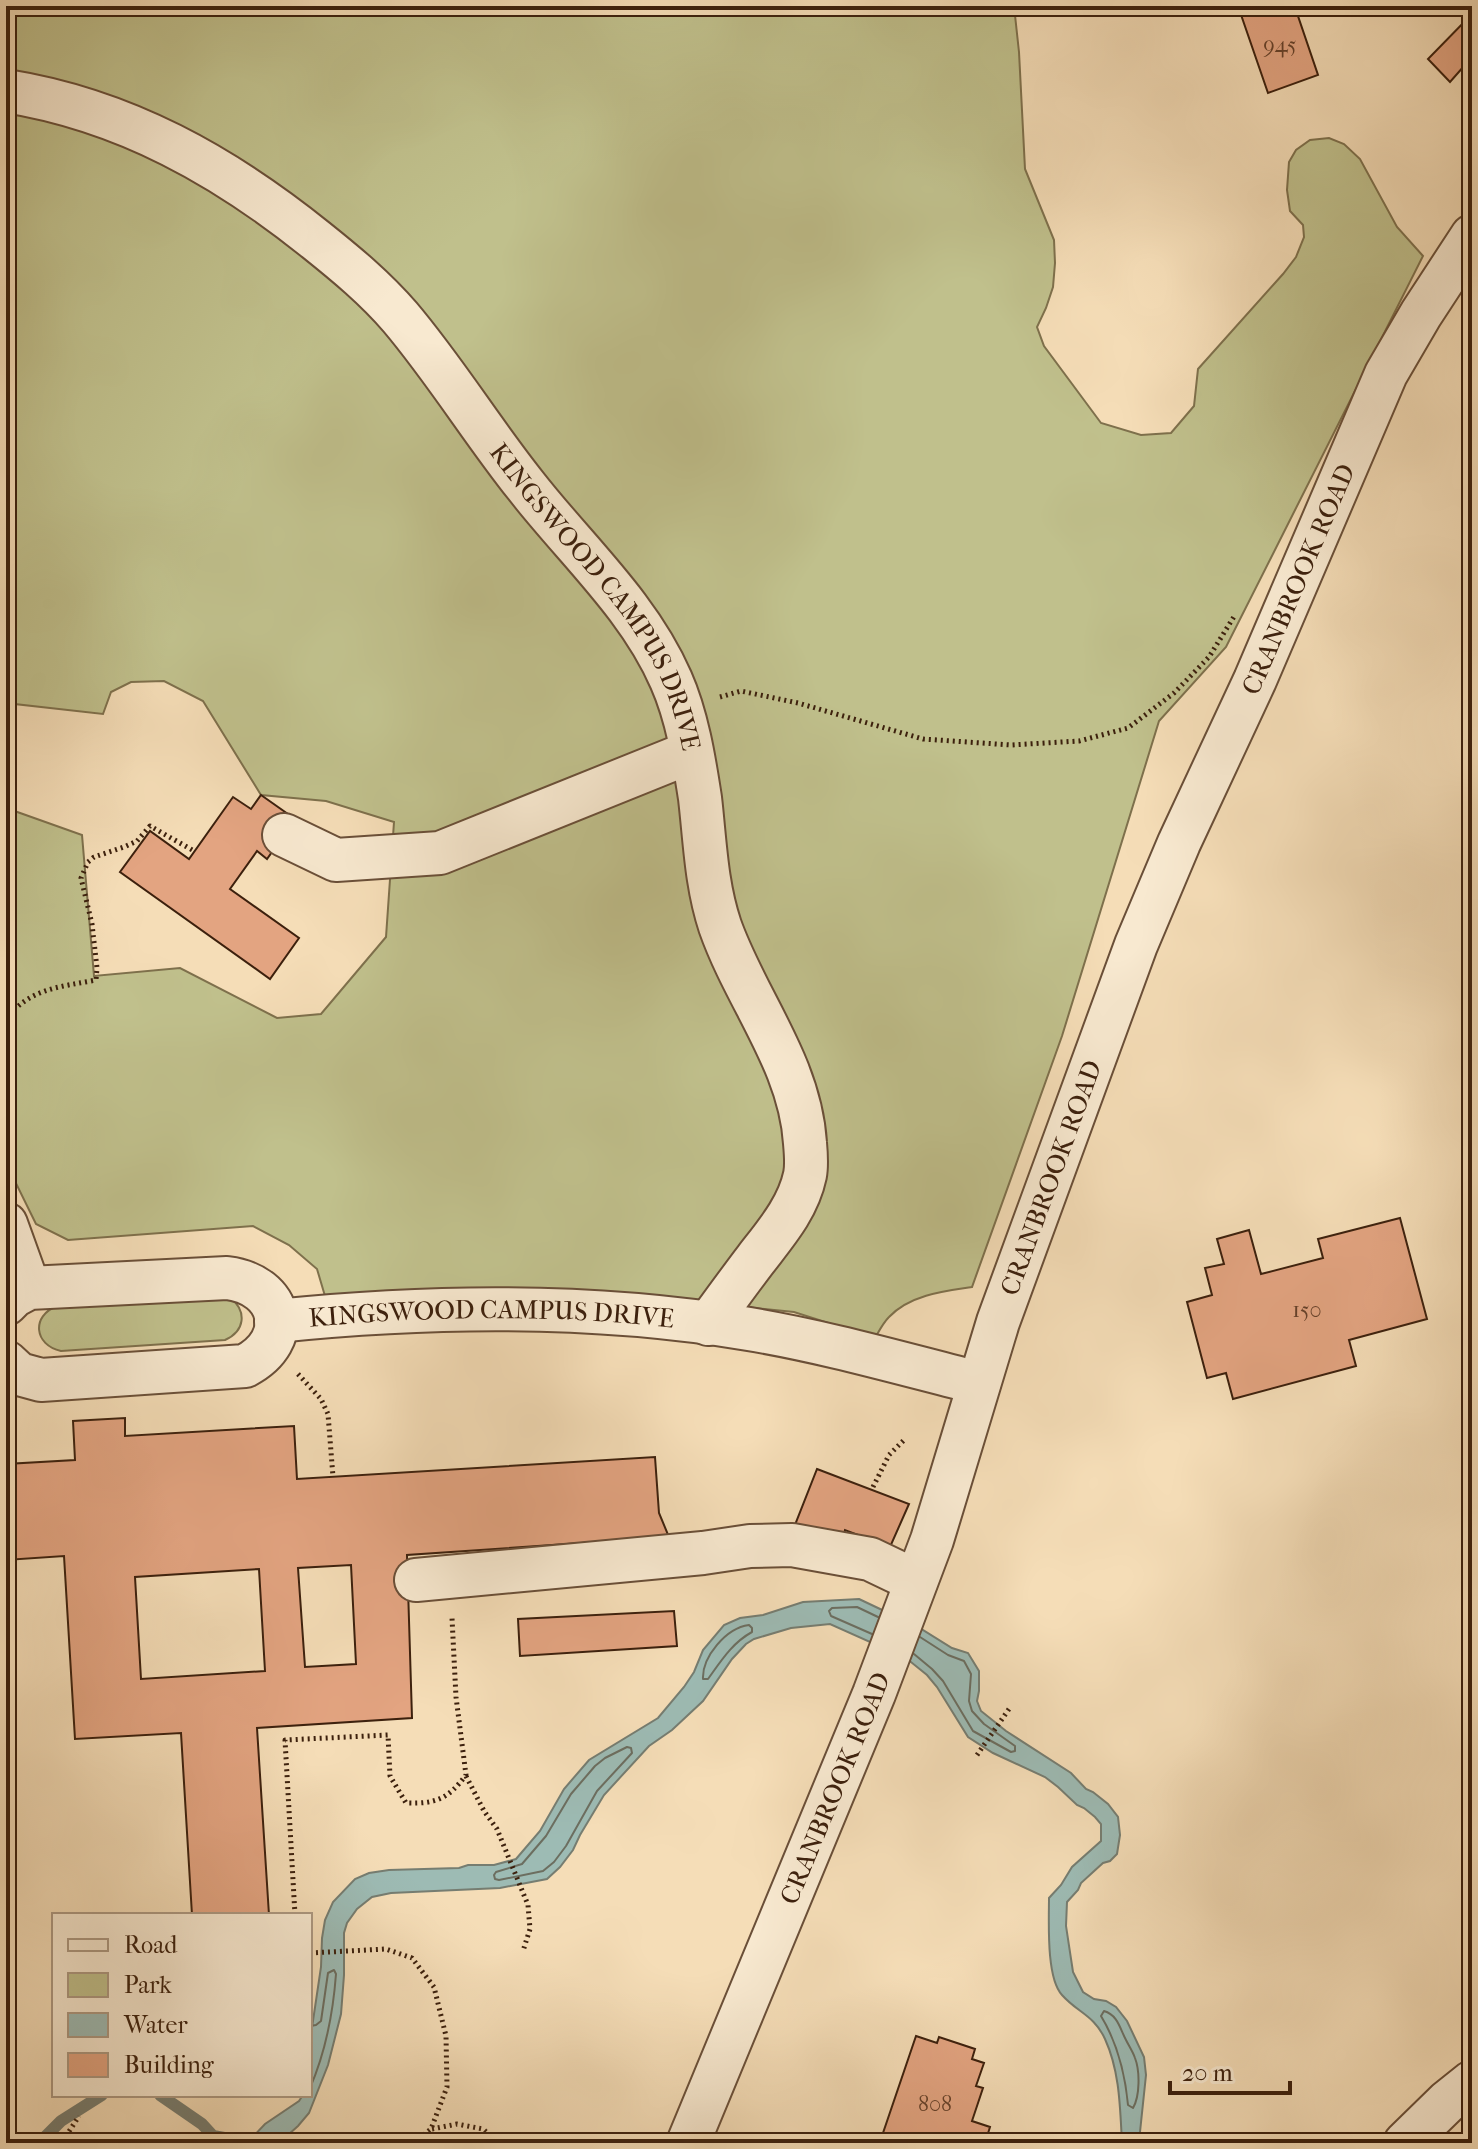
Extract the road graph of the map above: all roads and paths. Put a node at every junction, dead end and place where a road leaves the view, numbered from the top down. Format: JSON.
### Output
{"nodes":[{"id":1,"x":6,"y":91,"type":"edge"},
{"id":2,"x":1472,"y":236,"type":"edge"},
{"id":3,"x":1240,"y":606,"type":"dead end"},
{"id":4,"x":682,"y":708,"type":"junction"},
{"id":5,"x":691,"y":752,"type":"junction"},
{"id":6,"x":284,"y":835,"type":"dead end"},
{"id":7,"x":194,"y":851,"type":"dead end"},
{"id":8,"x":6,"y":1019,"type":"edge"},
{"id":9,"x":6,"y":1224,"type":"edge"},
{"id":10,"x":18,"y":1296,"type":"edge"},
{"id":11,"x":276,"y":1321,"type":"junction"},
{"id":12,"x":708,"y":1324,"type":"junction"},
{"id":13,"x":6,"y":1362,"type":"edge"},
{"id":14,"x":297,"y":1374,"type":"dead end"},
{"id":15,"x":979,"y":1383,"type":"junction"},
{"id":16,"x":904,"y":1440,"type":"dead end"},
{"id":17,"x":333,"y":1477,"type":"dead end"},
{"id":18,"x":873,"y":1487,"type":"dead end"},
{"id":19,"x":433,"y":1578,"type":"joint"},
{"id":20,"x":916,"y":1581,"type":"junction"},
{"id":21,"x":1009,"y":1709,"type":"dead end"},
{"id":22,"x":977,"y":1755,"type":"dead end"},
{"id":23,"x":466,"y":1775,"type":"junction"},
{"id":24,"x":295,"y":1913,"type":"edge"},
{"id":25,"x":523,"y":1951,"type":"dead end"},
{"id":26,"x":312,"y":1953,"type":"edge"},
{"id":27,"x":1472,"y":2082,"type":"edge"},
{"id":28,"x":79,"y":2116,"type":"dead end"},
{"id":29,"x":431,"y":2129,"type":"junction"},
{"id":30,"x":68,"y":2143,"type":"edge"},
{"id":31,"x":413,"y":2143,"type":"edge"},
{"id":32,"x":498,"y":2143,"type":"edge"},
{"id":33,"x":688,"y":2143,"type":"edge"},
{"id":34,"x":1405,"y":2143,"type":"edge"}],
"edges":[{"from":1,"to":4,"type":"street","name":"KINGSWOOD CAMPUS DRIVE"},
{"from":2,"to":15,"type":"street","name":"CRANBROOK ROAD"},
{"from":3,"to":4,"type":"path"},
{"from":4,"to":5,"type":"street","name":"KINGSWOOD CAMPUS DRIVE"},
{"from":5,"to":6,"type":"street"},
{"from":5,"to":12,"type":"street","name":"KINGSWOOD CAMPUS DRIVE"},
{"from":7,"to":8,"type":"path"},
{"from":9,"to":10,"type":"street","name":"KINGSWOOD CAMPUS DRIVE"},
{"from":10,"to":11,"type":"street","name":"KINGSWOOD CAMPUS DRIVE"},
{"from":11,"to":12,"type":"street","name":"KINGSWOOD CAMPUS DRIVE"},
{"from":11,"to":13,"type":"street","name":"KINGSWOOD CAMPUS DRIVE"},
{"from":12,"to":15,"type":"street","name":"KINGSWOOD CAMPUS DRIVE"},
{"from":14,"to":17,"type":"path"},
{"from":15,"to":20,"type":"street","name":"CRANBROOK ROAD"},
{"from":16,"to":18,"type":"path"},
{"from":19,"to":20,"type":"street"},
{"from":19,"to":23,"type":"path"},
{"from":20,"to":33,"type":"street","name":"CRANBROOK ROAD"},
{"from":21,"to":22,"type":"path"},
{"from":23,"to":24,"type":"path"},
{"from":23,"to":25,"type":"path"},
{"from":26,"to":29,"type":"path"},
{"from":27,"to":34,"type":"street"},
{"from":28,"to":30,"type":"path"},
{"from":29,"to":31,"type":"path"},
{"from":29,"to":32,"type":"path"}]}
